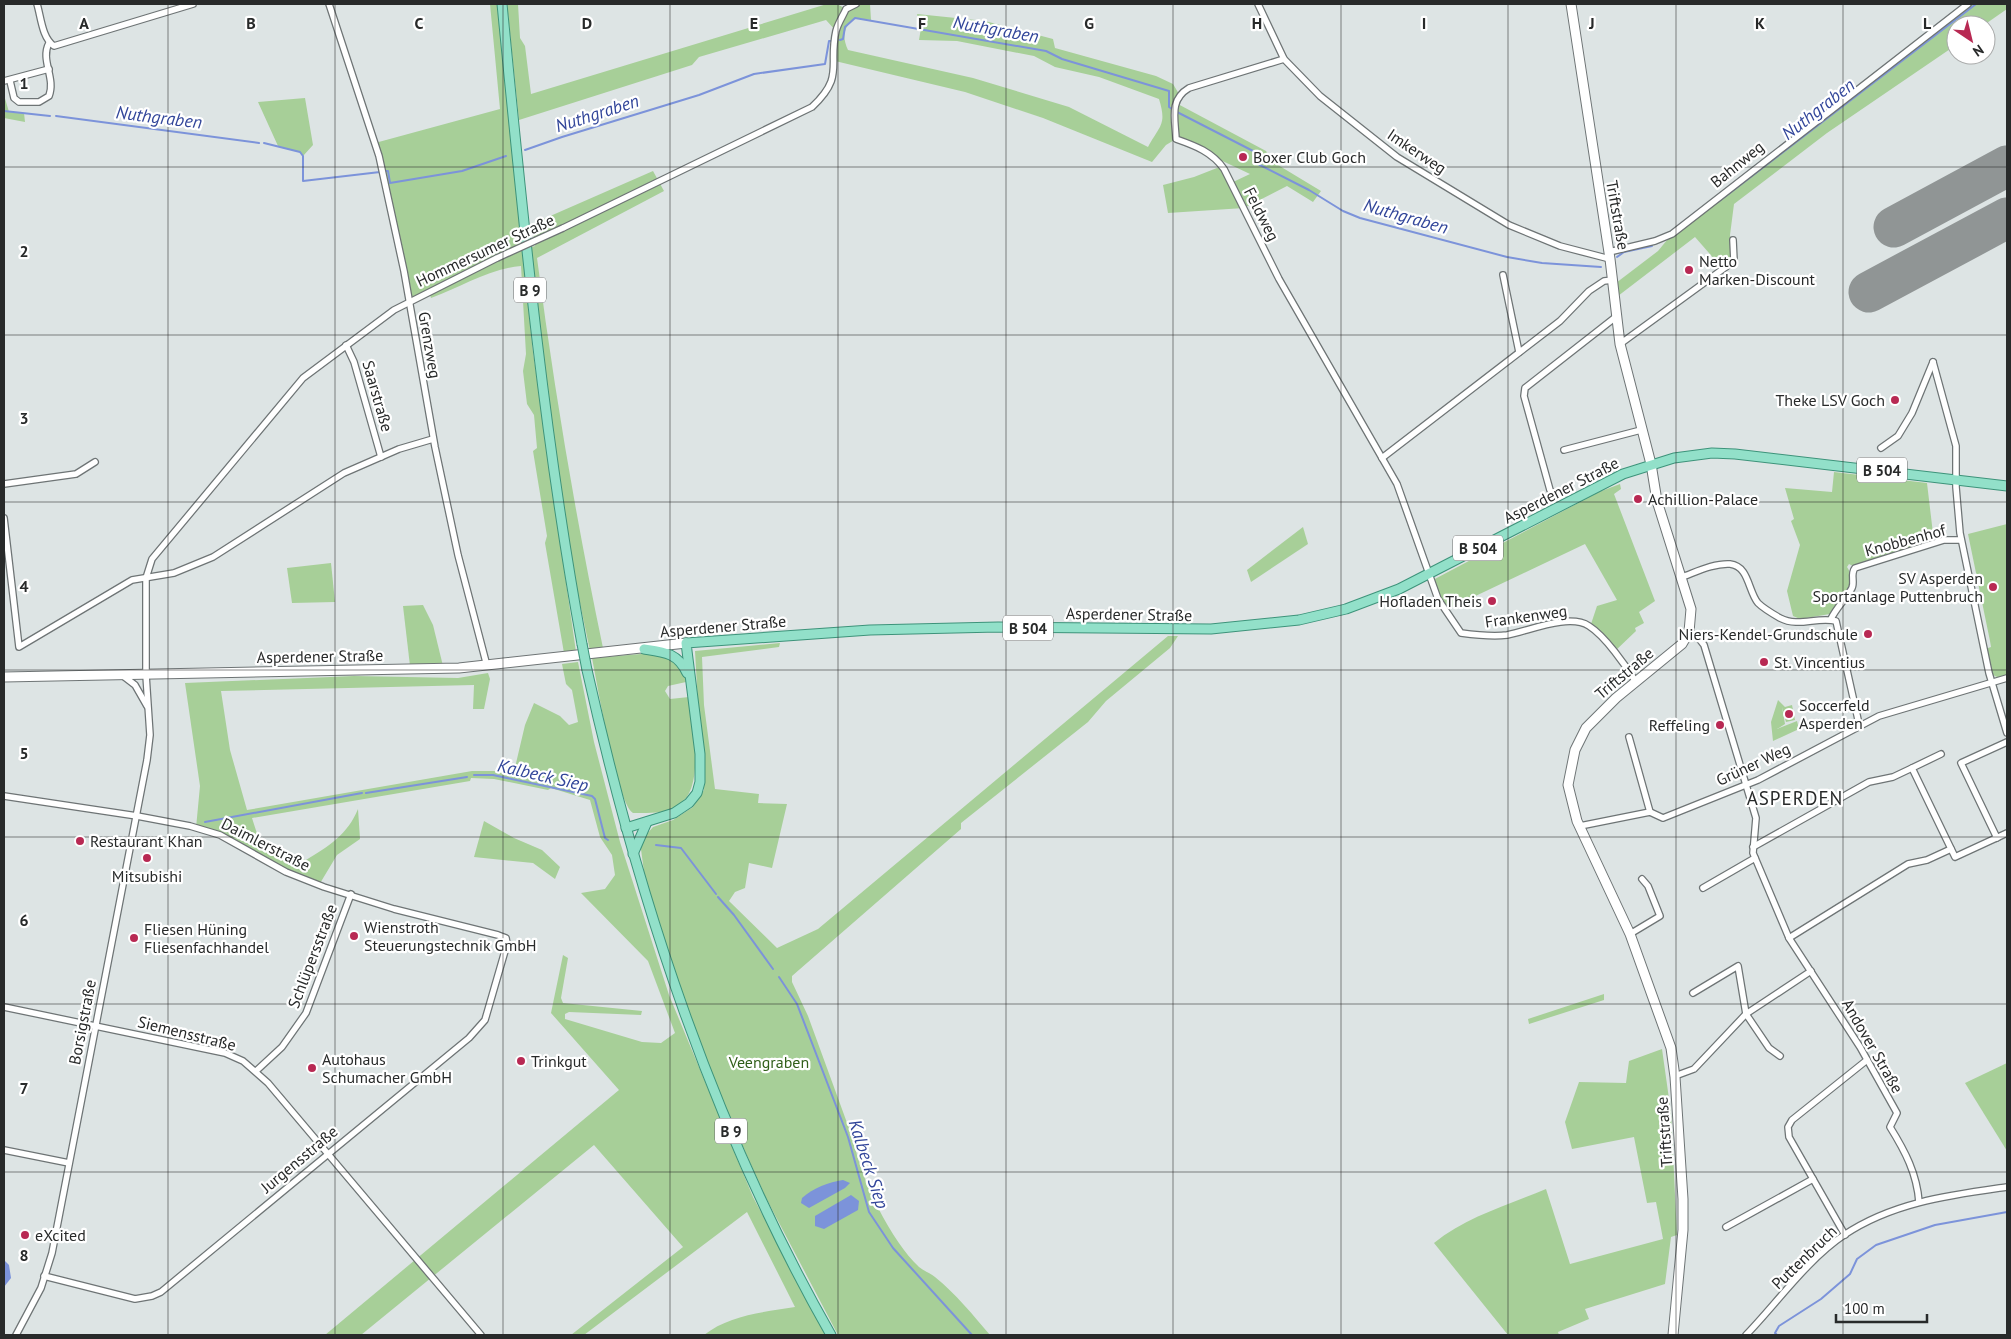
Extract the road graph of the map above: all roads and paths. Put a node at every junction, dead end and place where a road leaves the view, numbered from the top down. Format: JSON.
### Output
{"nodes":[{"id":1,"x":37,"y":4,"type":"edge"},
{"id":2,"x":193,"y":4,"type":"edge"},
{"id":3,"x":329,"y":4,"type":"edge"},
{"id":4,"x":502,"y":4,"type":"edge"},
{"id":5,"x":856,"y":4,"type":"edge"},
{"id":6,"x":1258,"y":4,"type":"edge"},
{"id":7,"x":1571,"y":4,"type":"edge"},
{"id":8,"x":1968,"y":4,"type":"edge"},
{"id":9,"x":49,"y":43,"type":"junction"},
{"id":10,"x":1284,"y":59,"type":"junction"},
{"id":11,"x":49,"y":69,"type":"junction"},
{"id":12,"x":7,"y":81,"type":"edge"},
{"id":13,"x":1734,"y":240,"type":"dead end"},
{"id":14,"x":1610,"y":256,"type":"junction"},
{"id":15,"x":1503,"y":275,"type":"dead end"},
{"id":16,"x":1613,"y":280,"type":"junction"},
{"id":17,"x":408,"y":302,"type":"junction"},
{"id":18,"x":1617,"y":316,"type":"junction"},
{"id":19,"x":1620,"y":344,"type":"junction"},
{"id":20,"x":346,"y":345,"type":"junction"},
{"id":21,"x":1519,"y":352,"type":"junction"},
{"id":22,"x":1641,"y":430,"type":"junction"},
{"id":23,"x":433,"y":439,"type":"junction"},
{"id":24,"x":1881,"y":448,"type":"dead end"},
{"id":25,"x":1564,"y":450,"type":"dead end"},
{"id":26,"x":381,"y":457,"type":"junction"},
{"id":27,"x":1382,"y":458,"type":"junction"},
{"id":28,"x":95,"y":462,"type":"dead end"},
{"id":29,"x":1651,"y":464,"type":"junction"},
{"id":30,"x":1956,"y":479,"type":"junction"},
{"id":31,"x":4,"y":484,"type":"edge"},
{"id":32,"x":2007,"y":486,"type":"edge"},
{"id":33,"x":1554,"y":495,"type":"dead end"},
{"id":34,"x":4,"y":518,"type":"edge"},
{"id":35,"x":1961,"y":540,"type":"junction"},
{"id":36,"x":1430,"y":574,"type":"junction"},
{"id":37,"x":1682,"y":577,"type":"junction"},
{"id":38,"x":146,"y":578,"type":"junction"},
{"id":39,"x":1831,"y":620,"type":"junction"},
{"id":40,"x":1689,"y":632,"type":"junction"},
{"id":41,"x":686,"y":643,"type":"junction"},
{"id":42,"x":644,"y":648,"type":"junction"},
{"id":43,"x":487,"y":666,"type":"junction"},
{"id":44,"x":122,"y":675,"type":"junction"},
{"id":45,"x":146,"y":675,"type":"junction"},
{"id":46,"x":4,"y":677,"type":"edge"},
{"id":47,"x":2007,"y":678,"type":"edge"},
{"id":48,"x":691,"y":680,"type":"junction"},
{"id":49,"x":1636,"y":682,"type":"junction"},
{"id":50,"x":1992,"y":683,"type":"junction"},
{"id":51,"x":148,"y":707,"type":"junction"},
{"id":52,"x":1859,"y":724,"type":"junction"},
{"id":53,"x":2007,"y":733,"type":"edge"},
{"id":54,"x":1629,"y":737,"type":"dead end"},
{"id":55,"x":2007,"y":742,"type":"edge"},
{"id":56,"x":1941,"y":754,"type":"dead end"},
{"id":57,"x":1912,"y":768,"type":"junction"},
{"id":58,"x":1745,"y":784,"type":"junction"},
{"id":59,"x":4,"y":796,"type":"edge"},
{"id":60,"x":1650,"y":812,"type":"junction"},
{"id":61,"x":137,"y":816,"type":"junction"},
{"id":62,"x":647,"y":822,"type":"junction"},
{"id":63,"x":1580,"y":826,"type":"junction"},
{"id":64,"x":626,"y":828,"type":"junction"},
{"id":65,"x":2007,"y":833,"type":"edge"},
{"id":66,"x":1997,"y":838,"type":"junction"},
{"id":67,"x":1753,"y":847,"type":"junction"},
{"id":68,"x":1951,"y":849,"type":"junction"},
{"id":69,"x":633,"y":855,"type":"junction"},
{"id":70,"x":1755,"y":858,"type":"junction"},
{"id":71,"x":1642,"y":879,"type":"dead end"},
{"id":72,"x":1702,"y":888,"type":"dead end"},
{"id":73,"x":351,"y":894,"type":"junction"},
{"id":74,"x":1630,"y":934,"type":"junction"},
{"id":75,"x":1789,"y":938,"type":"junction"},
{"id":76,"x":508,"y":944,"type":"joint"},
{"id":77,"x":1811,"y":971,"type":"junction"},
{"id":78,"x":1693,"y":994,"type":"dead end"},
{"id":79,"x":4,"y":1007,"type":"edge"},
{"id":80,"x":1746,"y":1014,"type":"junction"},
{"id":81,"x":95,"y":1026,"type":"junction"},
{"id":82,"x":1780,"y":1056,"type":"dead end"},
{"id":83,"x":1867,"y":1060,"type":"junction"},
{"id":84,"x":256,"y":1071,"type":"junction"},
{"id":85,"x":1675,"y":1076,"type":"junction"},
{"id":86,"x":4,"y":1150,"type":"edge"},
{"id":87,"x":327,"y":1154,"type":"junction"},
{"id":88,"x":69,"y":1162,"type":"junction"},
{"id":89,"x":1813,"y":1179,"type":"junction"},
{"id":90,"x":2007,"y":1187,"type":"edge"},
{"id":91,"x":1920,"y":1202,"type":"junction"},
{"id":92,"x":1726,"y":1227,"type":"dead end"},
{"id":93,"x":1844,"y":1234,"type":"junction"},
{"id":94,"x":44,"y":1276,"type":"junction"},
{"id":95,"x":16,"y":1335,"type":"edge"},
{"id":96,"x":481,"y":1335,"type":"edge"},
{"id":97,"x":831,"y":1335,"type":"edge"},
{"id":98,"x":1673,"y":1335,"type":"edge"},
{"id":99,"x":1746,"y":1335,"type":"edge"}],
"edges":[{"from":1,"to":9,"type":"street"},
{"from":2,"to":9,"type":"street"},
{"from":3,"to":17,"type":"street","name":"Grenzweg"},
{"from":4,"to":64,"type":"main road","number":"B 9","bridge":true},
{"from":5,"to":17,"type":"street","name":"Hommersumer Straße","bridge":true},
{"from":6,"to":10,"type":"street","name":"Imkerweg"},
{"from":7,"to":14,"type":"street","name":"Triftstraße"},
{"from":8,"to":14,"type":"street","name":"Bahnweg"},
{"from":9,"to":11,"type":"street"},
{"from":10,"to":14,"type":"street","name":"Imkerweg"},
{"from":10,"to":27,"type":"street","name":"Feldweg"},
{"from":11,"to":12,"type":"street"},
{"from":11,"to":12,"type":"street"},
{"from":13,"to":19,"type":"street"},
{"from":14,"to":16,"type":"street","name":"Triftstraße"},
{"from":15,"to":21,"type":"street"},
{"from":16,"to":18,"type":"street","name":"Triftstraße"},
{"from":16,"to":21,"type":"street"},
{"from":17,"to":20,"type":"street","name":"Hommersumer Straße"},
{"from":17,"to":23,"type":"street","name":"Grenzweg"},
{"from":18,"to":19,"type":"street","name":"Triftstraße"},
{"from":18,"to":33,"type":"street"},
{"from":19,"to":22,"type":"street","name":"Triftstraße"},
{"from":20,"to":26,"type":"street","name":"Saarstraße"},
{"from":20,"to":38,"type":"street","name":"Hommersumer Straße"},
{"from":21,"to":27,"type":"street"},
{"from":22,"to":25,"type":"street"},
{"from":22,"to":29,"type":"street","name":"Triftstraße"},
{"from":23,"to":26,"type":"street"},
{"from":23,"to":43,"type":"street","name":"Grenzweg"},
{"from":24,"to":30,"type":"street"},
{"from":26,"to":38,"type":"street"},
{"from":27,"to":36,"type":"street","name":"Feldweg"},
{"from":28,"to":31,"type":"street"},
{"from":29,"to":30,"type":"main road","name":"Asperdener Straße","number":"B 504"},
{"from":29,"to":36,"type":"main road","name":"Asperdener Straße","number":"B 504"},
{"from":29,"to":37,"type":"street","name":"Triftstraße"},
{"from":30,"to":32,"type":"main road","name":"Asperdener Straße","number":"B 504"},
{"from":30,"to":35,"type":"street"},
{"from":34,"to":38,"type":"street"},
{"from":35,"to":39,"type":"street","name":"Knobbenhof"},
{"from":35,"to":50,"type":"street"},
{"from":36,"to":41,"type":"main road","name":"Asperdener Straße","number":"B 504"},
{"from":36,"to":49,"type":"street","name":"Frankenweg"},
{"from":37,"to":39,"type":"street"},
{"from":37,"to":40,"type":"street","name":"Triftstraße"},
{"from":38,"to":45,"type":"street","name":"Hommersumer Straße"},
{"from":39,"to":52,"type":"street"},
{"from":40,"to":49,"type":"street","name":"Triftstraße"},
{"from":40,"to":58,"type":"street","name":"Andover Straße"},
{"from":41,"to":42,"type":"street","name":"Asperdener Straße"},
{"from":41,"to":48,"type":"main road"},
{"from":42,"to":43,"type":"street","name":"Asperdener Straße"},
{"from":42,"to":48,"type":"main road"},
{"from":43,"to":45,"type":"street","name":"Asperdener Straße"},
{"from":44,"to":45,"type":"street","name":"Asperdener Straße"},
{"from":44,"to":46,"type":"street","name":"Asperdener Straße"},
{"from":44,"to":51,"type":"street","name":"Borsigstraße"},
{"from":45,"to":51,"type":"street","name":"Borsigstraße"},
{"from":47,"to":50,"type":"street","name":"Grüner Weg"},
{"from":48,"to":62,"type":"main road"},
{"from":49,"to":63,"type":"street","name":"Triftstraße"},
{"from":50,"to":52,"type":"street","name":"Grüner Weg"},
{"from":50,"to":53,"type":"street"},
{"from":51,"to":61,"type":"street","name":"Borsigstraße"},
{"from":52,"to":58,"type":"street","name":"Grüner Weg"},
{"from":54,"to":60,"type":"street"},
{"from":55,"to":66,"type":"street"},
{"from":56,"to":57,"type":"street"},
{"from":57,"to":67,"type":"street"},
{"from":57,"to":68,"type":"street"},
{"from":58,"to":60,"type":"street","name":"Grüner Weg"},
{"from":58,"to":67,"type":"street","name":"Andover Straße"},
{"from":59,"to":61,"type":"street","name":"Daimlerstraße"},
{"from":60,"to":63,"type":"street","name":"Grüner Weg"},
{"from":61,"to":73,"type":"street","name":"Daimlerstraße"},
{"from":61,"to":81,"type":"street","name":"Borsigstraße"},
{"from":62,"to":64,"type":"main road"},
{"from":62,"to":69,"type":"main road"},
{"from":63,"to":74,"type":"street","name":"Triftstraße"},
{"from":64,"to":69,"type":"main road","number":"B 9"},
{"from":65,"to":66,"type":"street"},
{"from":66,"to":68,"type":"street"},
{"from":67,"to":70,"type":"street","name":"Andover Straße"},
{"from":68,"to":75,"type":"street"},
{"from":69,"to":97,"type":"main road","number":"B 9"},
{"from":70,"to":72,"type":"street"},
{"from":70,"to":75,"type":"street","name":"Andover Straße"},
{"from":71,"to":74,"type":"street"},
{"from":73,"to":76,"type":"street","name":"Daimlerstraße"},
{"from":73,"to":84,"type":"street","name":"Schlüpersstraße"},
{"from":74,"to":85,"type":"street","name":"Triftstraße"},
{"from":75,"to":77,"type":"street","name":"Andover Straße"},
{"from":76,"to":87,"type":"street","name":"Jurgensstraße"},
{"from":77,"to":80,"type":"street"},
{"from":77,"to":83,"type":"street","name":"Andover Straße"},
{"from":78,"to":80,"type":"street"},
{"from":79,"to":81,"type":"street","name":"Siemensstraße"},
{"from":80,"to":82,"type":"street"},
{"from":80,"to":85,"type":"street"},
{"from":81,"to":84,"type":"street","name":"Siemensstraße"},
{"from":81,"to":88,"type":"street","name":"Borsigstraße"},
{"from":83,"to":89,"type":"street"},
{"from":83,"to":91,"type":"street","name":"Andover Straße"},
{"from":84,"to":87,"type":"street","name":"Siemensstraße"},
{"from":85,"to":98,"type":"street","name":"Triftstraße"},
{"from":86,"to":88,"type":"street"},
{"from":87,"to":94,"type":"street","name":"Jurgensstraße"},
{"from":87,"to":96,"type":"street","name":"Siemensstraße"},
{"from":88,"to":94,"type":"street","name":"Borsigstraße"},
{"from":89,"to":92,"type":"street"},
{"from":89,"to":93,"type":"street"},
{"from":90,"to":91,"type":"street","name":"Puttenbruch"},
{"from":91,"to":93,"type":"street","name":"Puttenbruch"},
{"from":93,"to":99,"type":"street","name":"Puttenbruch"},
{"from":94,"to":95,"type":"street","name":"Borsigstraße"}]}
